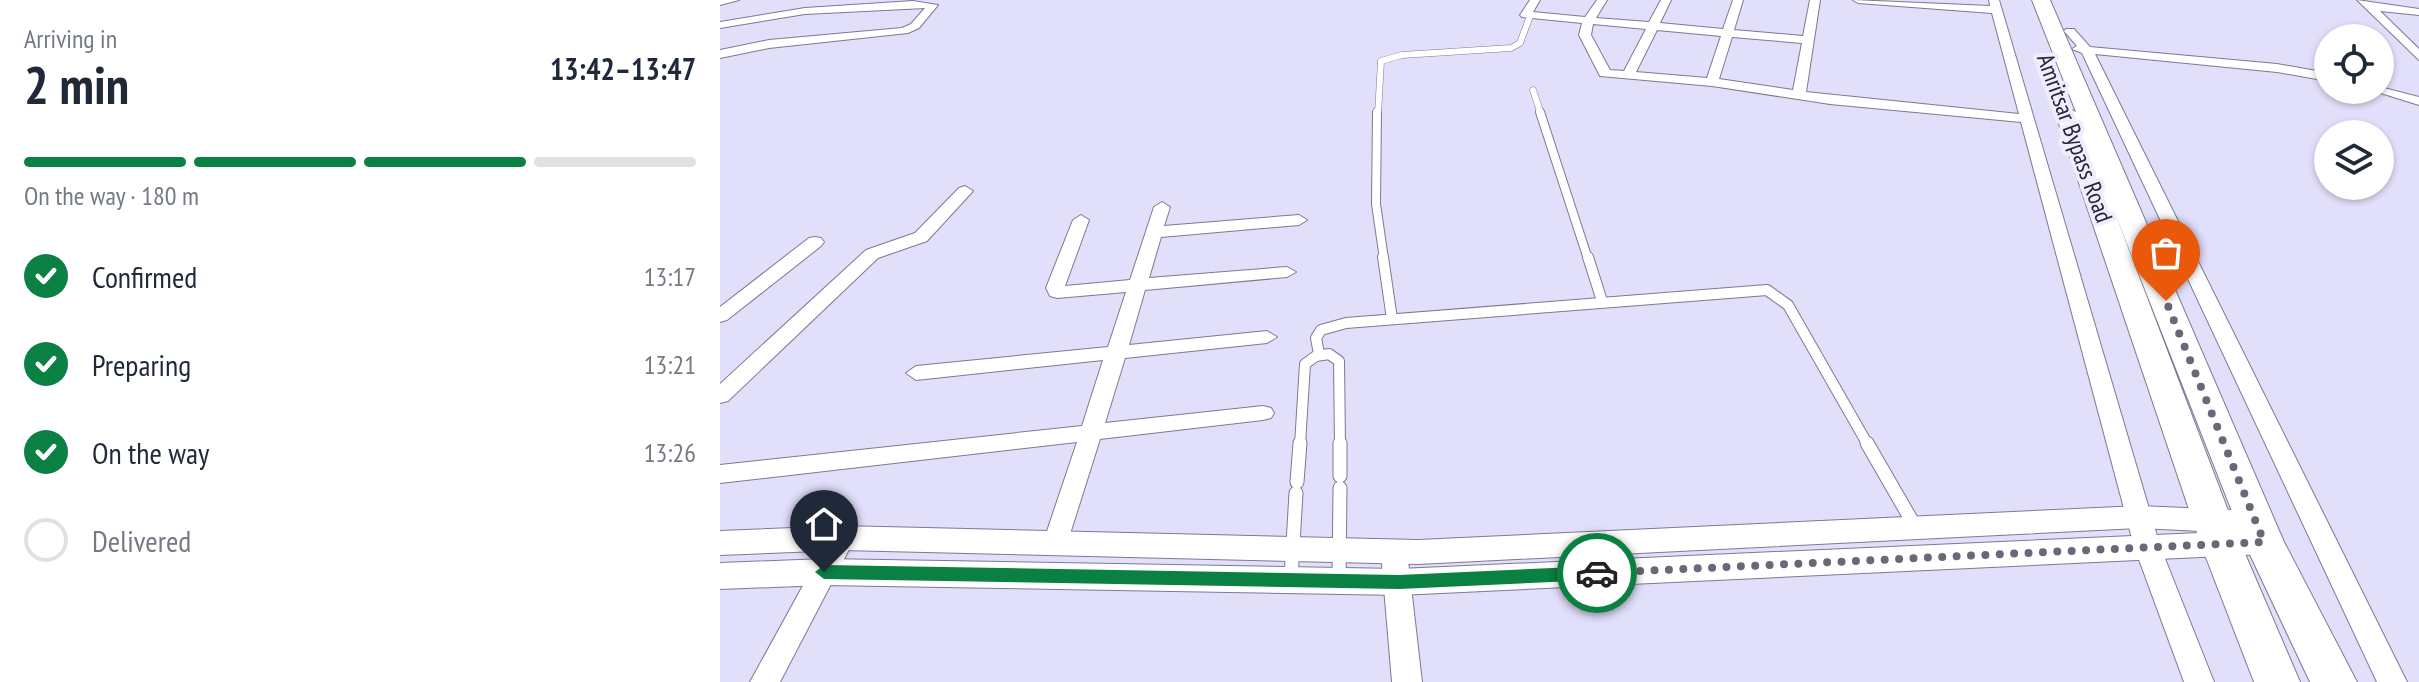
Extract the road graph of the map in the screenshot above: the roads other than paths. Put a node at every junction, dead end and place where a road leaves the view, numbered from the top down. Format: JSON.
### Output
{"nodes":[{"id":1,"x":734,"y":0,"type":"edge"},
{"id":2,"x":1535,"y":0,"type":"edge"},
{"id":3,"x":1602,"y":0,"type":"edge"},
{"id":4,"x":1666,"y":0,"type":"edge"},
{"id":5,"x":1738,"y":0,"type":"edge"},
{"id":6,"x":1815,"y":0,"type":"edge"},
{"id":7,"x":1858,"y":0,"type":"edge"},
{"id":8,"x":2041,"y":0,"type":"edge"},
{"id":9,"x":2059,"y":0,"type":"edge"},
{"id":10,"x":720,"y":2,"type":"edge"},
{"id":11,"x":2004,"y":3,"type":"edge"},
{"id":12,"x":2365,"y":4,"type":"edge"},
{"id":13,"x":2419,"y":12,"type":"edge"},
{"id":14,"x":1530,"y":16,"type":"junction"},
{"id":15,"x":1588,"y":21,"type":"junction"},
{"id":16,"x":720,"y":25,"type":"edge"},
{"id":17,"x":1653,"y":26,"type":"junction"},
{"id":18,"x":1727,"y":33,"type":"junction"},
{"id":19,"x":1808,"y":40,"type":"junction"},
{"id":20,"x":2069,"y":43,"type":"junction"},
{"id":21,"x":720,"y":54,"type":"edge"},
{"id":22,"x":2419,"y":56,"type":"edge"},
{"id":23,"x":2314,"y":75,"type":"edge"},
{"id":24,"x":1628,"y":76,"type":"junction"},
{"id":25,"x":1712,"y":82,"type":"junction"},
{"id":26,"x":1533,"y":90,"type":"dead end"},
{"id":27,"x":1799,"y":93,"type":"junction"},
{"id":28,"x":2394,"y":94,"type":"edge"},
{"id":29,"x":2419,"y":101,"type":"edge"},
{"id":30,"x":2029,"y":119,"type":"junction"},
{"id":31,"x":965,"y":191,"type":"dead end"},
{"id":32,"x":1162,"y":207,"type":"dead end"},
{"id":33,"x":1081,"y":220,"type":"dead end"},
{"id":34,"x":1299,"y":220,"type":"dead end"},
{"id":35,"x":1154,"y":232,"type":"junction"},
{"id":36,"x":815,"y":242,"type":"dead end"},
{"id":37,"x":1287,"y":272,"type":"dead end"},
{"id":38,"x":1138,"y":285,"type":"junction"},
{"id":39,"x":1602,"y":301,"type":"junction"},
{"id":40,"x":720,"y":316,"type":"edge"},
{"id":41,"x":1392,"y":319,"type":"junction"},
{"id":42,"x":1267,"y":337,"type":"dead end"},
{"id":43,"x":1116,"y":354,"type":"junction"},
{"id":44,"x":1319,"y":354,"type":"junction"},
{"id":45,"x":916,"y":373,"type":"dead end"},
{"id":46,"x":722,"y":391,"type":"edge"},
{"id":47,"x":1263,"y":413,"type":"dead end"},
{"id":48,"x":1092,"y":434,"type":"junction"},
{"id":49,"x":720,"y":474,"type":"edge"},
{"id":50,"x":1916,"y":528,"type":"junction"},
{"id":51,"x":2143,"y":532,"type":"junction"},
{"id":52,"x":2216,"y":532,"type":"junction"},
{"id":53,"x":2260,"y":532,"type":"junction"},
{"id":54,"x":842,"y":538,"type":"junction"},
{"id":55,"x":720,"y":543,"type":"edge"},
{"id":56,"x":1056,"y":543,"type":"junction"},
{"id":57,"x":1293,"y":549,"type":"junction"},
{"id":58,"x":1339,"y":566,"type":"junction"},
{"id":59,"x":1397,"y":567,"type":"junction"},
{"id":60,"x":824,"y":572,"type":"junction"},
{"id":61,"x":720,"y":576,"type":"edge"},
{"id":62,"x":1290,"y":580,"type":"junction"},
{"id":63,"x":765,"y":682,"type":"edge"},
{"id":64,"x":1407,"y":682,"type":"edge"},
{"id":65,"x":2199,"y":682,"type":"edge"},
{"id":66,"x":2277,"y":682,"type":"edge"},
{"id":67,"x":2334,"y":682,"type":"edge"},
{"id":68,"x":2392,"y":682,"type":"edge"}],
"edges":[{"from":1,"to":10,"type":"street"},
{"from":2,"to":14,"type":"street"},
{"from":3,"to":15,"type":"street"},
{"from":4,"to":17,"type":"street"},
{"from":5,"to":18,"type":"street"},
{"from":6,"to":19,"type":"street"},
{"from":7,"to":11,"type":"street"},
{"from":8,"to":20,"type":"highway"},
{"from":9,"to":20,"type":"highway","name":"Amritsar Bypass Road"},
{"from":11,"to":30,"type":"street"},
{"from":11,"to":52,"type":"highway","name":"Amritsar Bypass Road"},
{"from":12,"to":13,"type":"street"},
{"from":12,"to":22,"type":"street"},
{"from":14,"to":15,"type":"street"},
{"from":14,"to":41,"type":"lane"},
{"from":15,"to":17,"type":"street"},
{"from":15,"to":24,"type":"street"},
{"from":16,"to":21,"type":"street"},
{"from":17,"to":18,"type":"street"},
{"from":17,"to":24,"type":"street"},
{"from":18,"to":19,"type":"street"},
{"from":18,"to":25,"type":"street"},
{"from":19,"to":27,"type":"street"},
{"from":20,"to":23,"type":"street"},
{"from":20,"to":53,"type":"highway","name":"Amritsar Bypass Road"},
{"from":20,"to":68,"type":"street"},
{"from":24,"to":25,"type":"street"},
{"from":25,"to":27,"type":"street"},
{"from":26,"to":39,"type":"lane"},
{"from":27,"to":30,"type":"street"},
{"from":28,"to":29,"type":"street"},
{"from":30,"to":51,"type":"street"},
{"from":31,"to":46,"type":"street"},
{"from":32,"to":35,"type":"street"},
{"from":33,"to":38,"type":"street"},
{"from":34,"to":35,"type":"street"},
{"from":35,"to":38,"type":"street"},
{"from":36,"to":40,"type":"street"},
{"from":37,"to":38,"type":"street"},
{"from":38,"to":43,"type":"street"},
{"from":39,"to":41,"type":"lane"},
{"from":39,"to":50,"type":"lane"},
{"from":41,"to":44,"type":"lane"},
{"from":42,"to":43,"type":"street"},
{"from":43,"to":45,"type":"street"},
{"from":43,"to":48,"type":"street"},
{"from":44,"to":57,"type":"lane"},
{"from":44,"to":58,"type":"lane"},
{"from":47,"to":48,"type":"street"},
{"from":48,"to":49,"type":"street"},
{"from":48,"to":56,"type":"street"},
{"from":50,"to":51,"type":"street"},
{"from":50,"to":59,"type":"street"},
{"from":51,"to":52,"type":"street"},
{"from":51,"to":59,"type":"street"},
{"from":51,"to":65,"type":"street"},
{"from":52,"to":53,"type":"street"},
{"from":52,"to":66,"type":"highway","name":"Amritsar Bypass Road"},
{"from":53,"to":67,"type":"highway","name":"Amritsar Bypass Road"},
{"from":54,"to":55,"type":"street"},
{"from":54,"to":56,"type":"street"},
{"from":54,"to":60,"type":"street"},
{"from":56,"to":57,"type":"street"},
{"from":57,"to":58,"type":"street"},
{"from":57,"to":62,"type":"lane"},
{"from":58,"to":59,"type":"street"},
{"from":58,"to":62,"type":"street"},
{"from":59,"to":64,"type":"street"},
{"from":60,"to":61,"type":"street"},
{"from":60,"to":62,"type":"street"},
{"from":60,"to":63,"type":"street"}]}
